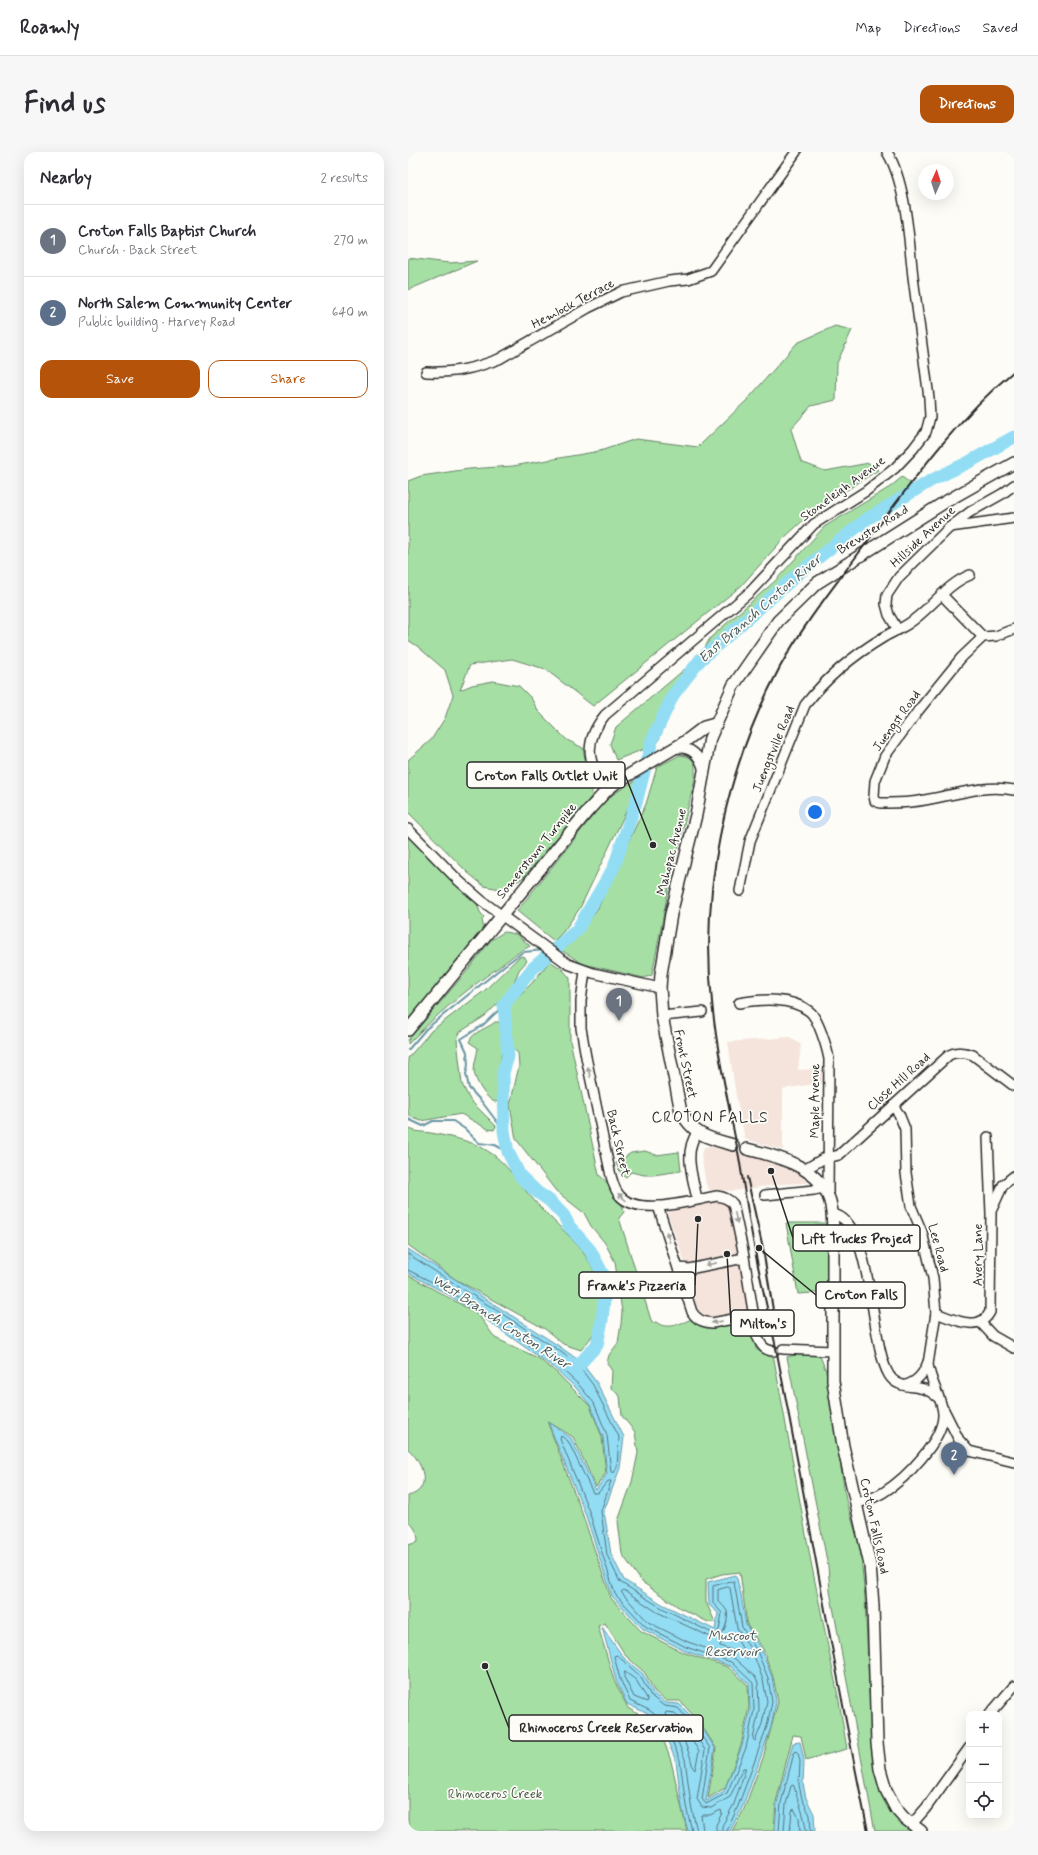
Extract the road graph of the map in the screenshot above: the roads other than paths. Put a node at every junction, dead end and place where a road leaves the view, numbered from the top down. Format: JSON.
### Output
{"nodes":[{"id":1,"x":796,"y":152,"type":"edge"},
{"id":2,"x":888,"y":153,"type":"edge"},
{"id":3,"x":426,"y":372,"type":"dead end"},
{"id":4,"x":1013,"y":465,"type":"edge"},
{"id":5,"x":1014,"y":485,"type":"edge"},
{"id":6,"x":1014,"y":518,"type":"edge"},
{"id":7,"x":950,"y":527,"type":"junction"},
{"id":8,"x":970,"y":575,"type":"dead end"},
{"id":9,"x":942,"y":595,"type":"junction"},
{"id":10,"x":1014,"y":629,"type":"edge"},
{"id":11,"x":898,"y":630,"type":"junction"},
{"id":12,"x":983,"y":637,"type":"junction"},
{"id":13,"x":715,"y":724,"type":"junction"},
{"id":14,"x":668,"y":752,"type":"junction"},
{"id":15,"x":704,"y":772,"type":"junction"},
{"id":16,"x":607,"y":790,"type":"junction"},
{"id":17,"x":1014,"y":790,"type":"edge"},
{"id":18,"x":408,"y":829,"type":"edge"},
{"id":19,"x":740,"y":891,"type":"dead end"},
{"id":20,"x":502,"y":916,"type":"junction"},
{"id":21,"x":585,"y":971,"type":"junction"},
{"id":22,"x":660,"y":988,"type":"junction"},
{"id":23,"x":739,"y":1003,"type":"dead end"},
{"id":24,"x":702,"y":1012,"type":"dead end"},
{"id":25,"x":662,"y":1016,"type":"junction"},
{"id":26,"x":408,"y":1030,"type":"edge"},
{"id":27,"x":1014,"y":1086,"type":"edge"},
{"id":28,"x":893,"y":1106,"type":"junction"},
{"id":29,"x":698,"y":1133,"type":"junction"},
{"id":30,"x":988,"y":1137,"type":"dead end"},
{"id":31,"x":734,"y":1145,"type":"dead end"},
{"id":32,"x":747,"y":1149,"type":"dead end"},
{"id":33,"x":828,"y":1156,"type":"junction"},
{"id":34,"x":804,"y":1170,"type":"junction"},
{"id":35,"x":1014,"y":1176,"type":"edge"},
{"id":36,"x":826,"y":1191,"type":"junction"},
{"id":37,"x":765,"y":1195,"type":"dead end"},
{"id":38,"x":697,"y":1199,"type":"junction"},
{"id":39,"x":658,"y":1206,"type":"junction"},
{"id":40,"x":832,"y":1214,"type":"junction"},
{"id":41,"x":991,"y":1214,"type":"junction"},
{"id":42,"x":744,"y":1258,"type":"junction"},
{"id":43,"x":679,"y":1268,"type":"junction"},
{"id":44,"x":936,"y":1314,"type":"junction"},
{"id":45,"x":754,"y":1315,"type":"junction"},
{"id":46,"x":981,"y":1323,"type":"junction"},
{"id":47,"x":1014,"y":1348,"type":"edge"},
{"id":48,"x":832,"y":1351,"type":"junction"},
{"id":49,"x":929,"y":1357,"type":"junction"},
{"id":50,"x":903,"y":1386,"type":"junction"},
{"id":51,"x":941,"y":1403,"type":"junction"},
{"id":52,"x":1014,"y":1462,"type":"edge"},
{"id":53,"x":856,"y":1504,"type":"junction"},
{"id":54,"x":1014,"y":1686,"type":"edge"},
{"id":55,"x":993,"y":1711,"type":"edge"},
{"id":56,"x":966,"y":1752,"type":"edge"},
{"id":57,"x":912,"y":1824,"type":"junction"},
{"id":58,"x":922,"y":1831,"type":"edge"}],
"edges":[{"from":1,"to":3,"type":"street","name":"Hemlock Terrace"},
{"from":2,"to":16,"type":"street","name":"Stoneleigh Avenue"},
{"from":4,"to":13,"type":"main road","name":"Brewster Road"},
{"from":5,"to":7,"type":"street","name":"Hillside Avenue"},
{"from":6,"to":7,"type":"street"},
{"from":7,"to":11,"type":"street","name":"Hillside Avenue"},
{"from":8,"to":9,"type":"street","name":"Juengstville Road"},
{"from":9,"to":11,"type":"street","name":"Juengstville Road"},
{"from":9,"to":12,"type":"street"},
{"from":10,"to":12,"type":"street"},
{"from":11,"to":19,"type":"street","name":"Juengstville Road"},
{"from":12,"to":17,"type":"street","name":"Juengst Road"},
{"from":13,"to":14,"type":"main road","name":"Somerstown Turnpike"},
{"from":13,"to":15,"type":"main road","name":"Mahopac Avenue"},
{"from":14,"to":15,"type":"street"},
{"from":14,"to":16,"type":"main road","name":"Somerstown Turnpike"},
{"from":15,"to":22,"type":"main road","name":"Mahopac Avenue"},
{"from":16,"to":20,"type":"main road","name":"Somerstown Turnpike"},
{"from":18,"to":20,"type":"street"},
{"from":20,"to":21,"type":"street"},
{"from":20,"to":26,"type":"main road","name":"Somerstown Turnpike"},
{"from":21,"to":22,"type":"street"},
{"from":39,"to":21,"type":"street","name":"Back Street","one_way":true},
{"from":22,"to":25,"type":"main road","name":"Mahopac Avenue"},
{"from":23,"to":33,"type":"street","name":"Maple Avenue"},
{"from":24,"to":25,"type":"street"},
{"from":25,"to":29,"type":"main road","name":"Front Street"},
{"from":27,"to":28,"type":"street","name":"Close Hill Road"},
{"from":28,"to":33,"type":"street","name":"Close Hill Road"},
{"from":28,"to":44,"type":"street","name":"Lee Road"},
{"from":29,"to":31,"type":"main road"},
{"from":29,"to":38,"type":"street"},
{"from":30,"to":41,"type":"street","name":"Avery Lane"},
{"from":32,"to":34,"type":"main road"},
{"from":33,"to":34,"type":"street","name":"Close Hill Road"},
{"from":33,"to":36,"type":"street","name":"Maple Avenue"},
{"from":34,"to":36,"type":"main road"},
{"from":35,"to":41,"type":"street"},
{"from":36,"to":37,"type":"street"},
{"from":36,"to":40,"type":"main road","name":"Croton Falls Road"},
{"from":38,"to":39,"type":"street","name":"Back Street"},
{"from":38,"to":42,"type":"street","one_way":true},
{"from":43,"to":39,"type":"street","one_way":true},
{"from":40,"to":48,"type":"main road","name":"Croton Falls Road"},
{"from":40,"to":50,"type":"street"},
{"from":41,"to":46,"type":"street","name":"Avery Lane"},
{"from":42,"to":43,"type":"street","one_way":true},
{"from":42,"to":45,"type":"street"},
{"from":45,"to":43,"type":"street","one_way":true},
{"from":44,"to":46,"type":"street"},
{"from":44,"to":49,"type":"street","name":"Lee Road"},
{"from":45,"to":48,"type":"street"},
{"from":46,"to":47,"type":"street"},
{"from":48,"to":53,"type":"main road","name":"Croton Falls Road"},
{"from":49,"to":50,"type":"street"},
{"from":49,"to":51,"type":"street","name":"Lee Road"},
{"from":50,"to":51,"type":"street"},
{"from":51,"to":52,"type":"street","name":"Lee Road"},
{"from":51,"to":53,"type":"street"},
{"from":53,"to":57,"type":"main road","name":"Croton Falls Road"},
{"from":54,"to":55,"type":"street"},
{"from":56,"to":57,"type":"street"},
{"from":57,"to":58,"type":"main road","name":"Croton Falls Road"}]}
